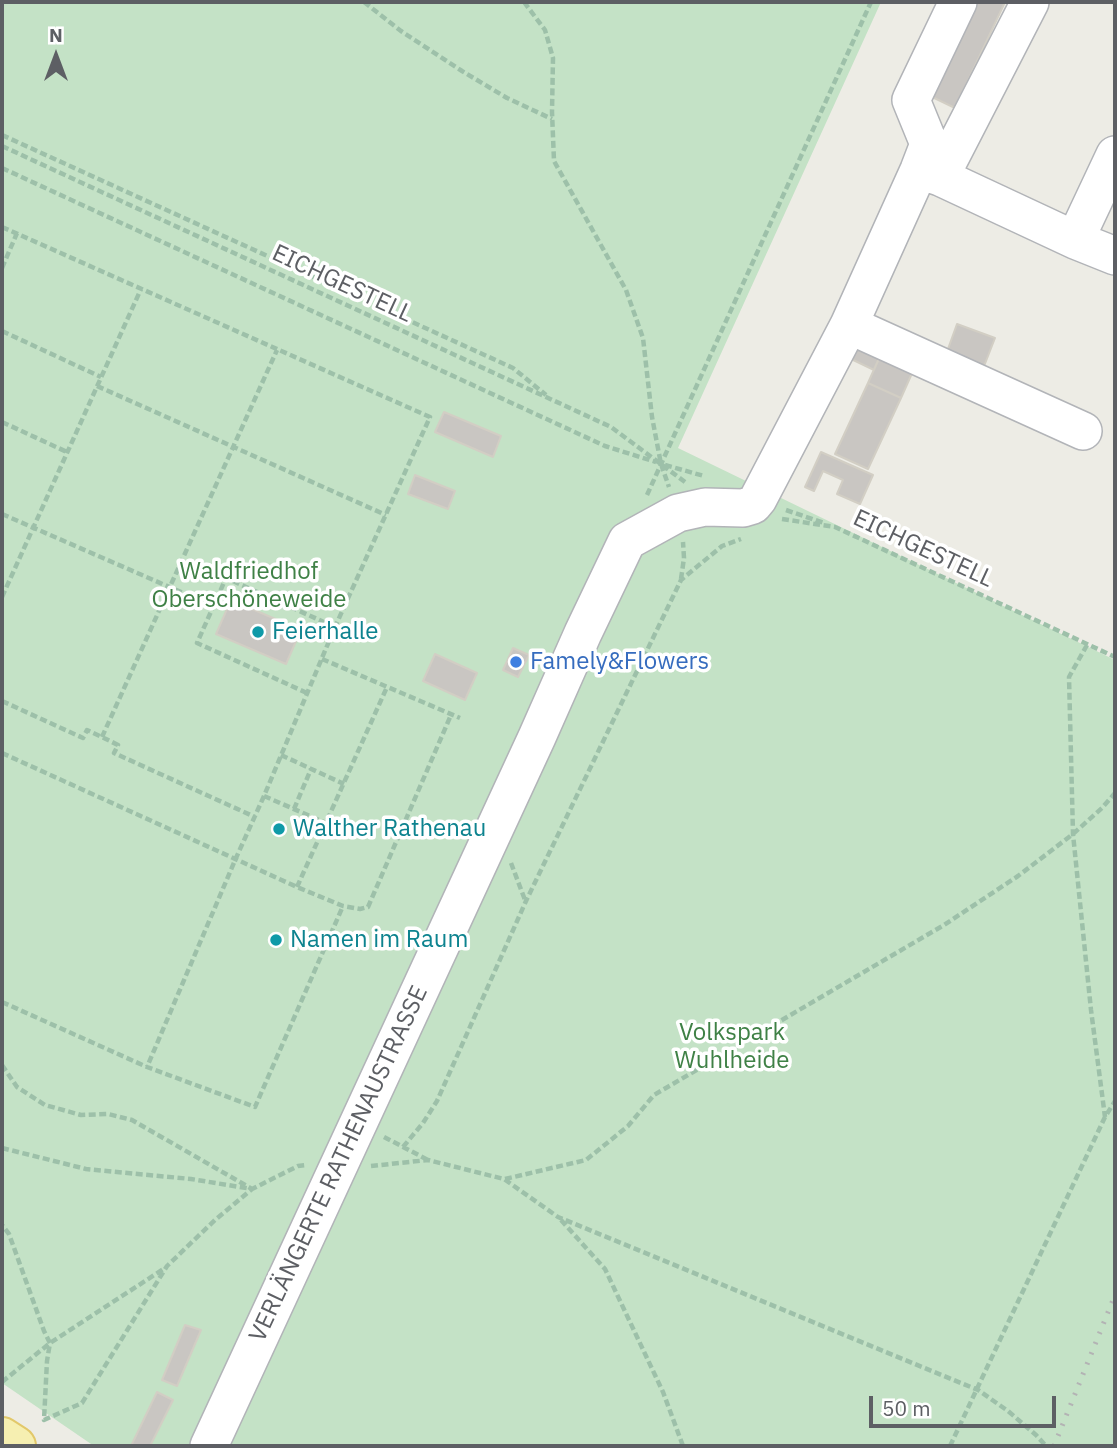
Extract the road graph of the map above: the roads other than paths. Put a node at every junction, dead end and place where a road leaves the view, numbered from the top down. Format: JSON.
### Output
{"nodes":[{"id":1,"x":958,"y":2,"type":"edge"},
{"id":2,"x":1030,"y":2,"type":"edge"},
{"id":3,"x":1115,"y":155,"type":"edge"},
{"id":4,"x":930,"y":174,"type":"junction"},
{"id":5,"x":1075,"y":240,"type":"junction"},
{"id":6,"x":1115,"y":256,"type":"edge"},
{"id":7,"x":849,"y":325,"type":"junction"},
{"id":8,"x":1083,"y":431,"type":"dead end"},
{"id":9,"x":2,"y":1437,"type":"edge"},
{"id":10,"x":16,"y":1446,"type":"edge"},
{"id":11,"x":209,"y":1446,"type":"edge"}],
"edges":[{"from":1,"to":4,"type":"lane"},
{"from":2,"to":4,"type":"lane"},
{"from":3,"to":5,"type":"lane"},
{"from":4,"to":5,"type":"lane"},
{"from":4,"to":7,"type":"lane","name":"VERLÄNGERTE RATHENAUSTRASSE"},
{"from":5,"to":6,"type":"lane"},
{"from":7,"to":8,"type":"lane"},
{"from":7,"to":11,"type":"lane","name":"VERLÄNGERTE RATHENAUSTRASSE"},
{"from":9,"to":10,"type":"main road"}]}
